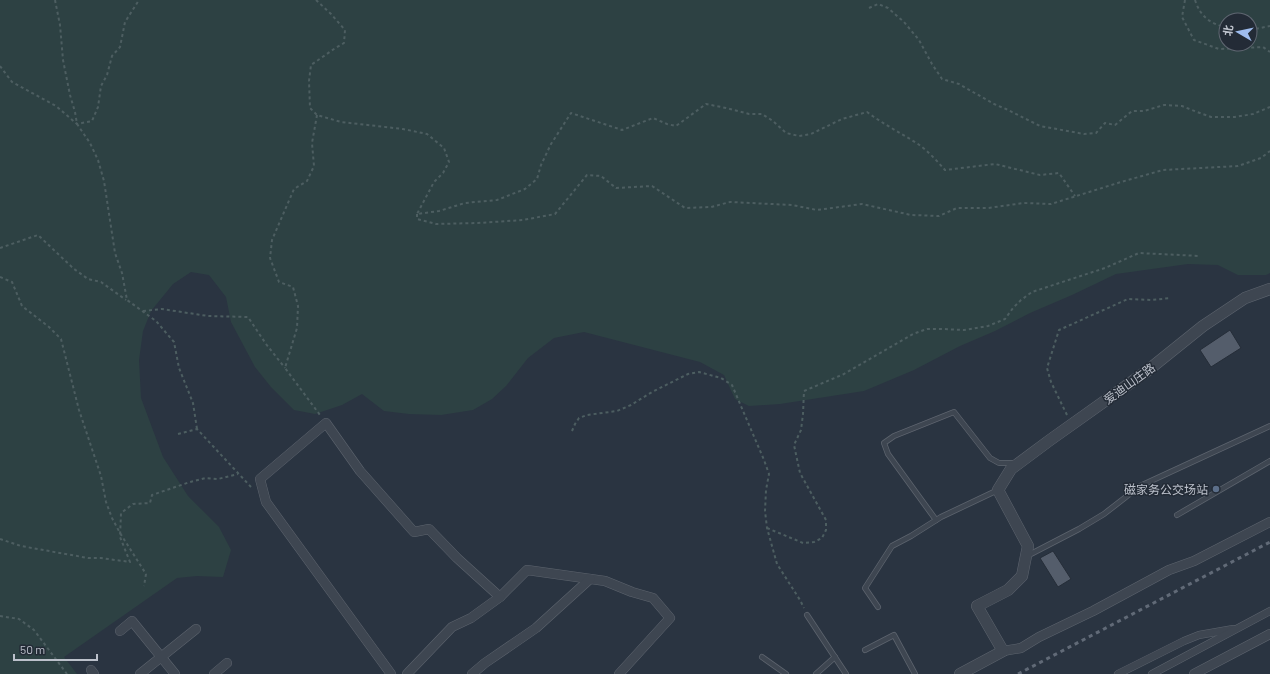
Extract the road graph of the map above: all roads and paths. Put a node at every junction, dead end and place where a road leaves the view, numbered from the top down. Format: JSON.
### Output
{"nodes":[{"id":1,"x":55,"y":0,"type":"edge"},
{"id":2,"x":138,"y":0,"type":"edge"},
{"id":3,"x":316,"y":0,"type":"edge"},
{"id":4,"x":1185,"y":0,"type":"edge"},
{"id":5,"x":1195,"y":0,"type":"edge"},
{"id":6,"x":869,"y":8,"type":"dead end"},
{"id":7,"x":1218,"y":26,"type":"edge"},
{"id":8,"x":1270,"y":26,"type":"edge"},
{"id":9,"x":1258,"y":28,"type":"edge"},
{"id":10,"x":1270,"y":52,"type":"edge"},
{"id":11,"x":0,"y":66,"type":"edge"},
{"id":12,"x":1270,"y":107,"type":"edge"},
{"id":13,"x":317,"y":115,"type":"junction"},
{"id":14,"x":77,"y":124,"type":"junction"},
{"id":15,"x":1270,"y":151,"type":"edge"},
{"id":16,"x":1074,"y":196,"type":"junction"},
{"id":17,"x":418,"y":214,"type":"junction"},
{"id":18,"x":0,"y":248,"type":"edge"},
{"id":19,"x":1200,"y":256,"type":"dead end"},
{"id":20,"x":0,"y":277,"type":"edge"},
{"id":21,"x":1270,"y":289,"type":"edge"},
{"id":22,"x":1171,"y":298,"type":"dead end"},
{"id":23,"x":127,"y":300,"type":"junction"},
{"id":24,"x":142,"y":311,"type":"junction"},
{"id":25,"x":285,"y":368,"type":"junction"},
{"id":26,"x":326,"y":423,"type":"junction"},
{"id":27,"x":1071,"y":425,"type":"junction"},
{"id":28,"x":1270,"y":426,"type":"edge"},
{"id":29,"x":197,"y":429,"type":"junction"},
{"id":30,"x":572,"y":431,"type":"dead end"},
{"id":31,"x":178,"y":434,"type":"dead end"},
{"id":32,"x":1270,"y":461,"type":"edge"},
{"id":33,"x":1020,"y":463,"type":"junction"},
{"id":34,"x":238,"y":474,"type":"junction"},
{"id":35,"x":998,"y":490,"type":"junction"},
{"id":36,"x":266,"y":502,"type":"junction"},
{"id":37,"x":1177,"y":515,"type":"dead end"},
{"id":38,"x":936,"y":520,"type":"junction"},
{"id":39,"x":1270,"y":522,"type":"edge"},
{"id":40,"x":767,"y":528,"type":"junction"},
{"id":41,"x":120,"y":533,"type":"junction"},
{"id":42,"x":0,"y":539,"type":"edge"},
{"id":43,"x":1026,"y":557,"type":"junction"},
{"id":44,"x":590,"y":579,"type":"junction"},
{"id":45,"x":144,"y":586,"type":"dead end"},
{"id":46,"x":500,"y":597,"type":"junction"},
{"id":47,"x":878,"y":607,"type":"dead end"},
{"id":48,"x":1270,"y":611,"type":"edge"},
{"id":49,"x":807,"y":615,"type":"joint"},
{"id":50,"x":0,"y":616,"type":"edge"},
{"id":51,"x":1241,"y":627,"type":"junction"},
{"id":52,"x":196,"y":629,"type":"dead end"},
{"id":53,"x":120,"y":631,"type":"dead end"},
{"id":54,"x":1270,"y":634,"type":"edge"},
{"id":55,"x":865,"y":650,"type":"dead end"},
{"id":56,"x":1003,"y":651,"type":"junction"},
{"id":57,"x":161,"y":657,"type":"junction"},
{"id":58,"x":762,"y":657,"type":"dead end"},
{"id":59,"x":835,"y":657,"type":"junction"},
{"id":60,"x":227,"y":663,"type":"dead end"},
{"id":61,"x":67,"y":674,"type":"edge"},
{"id":62,"x":140,"y":674,"type":"edge"},
{"id":63,"x":175,"y":674,"type":"edge"},
{"id":64,"x":214,"y":674,"type":"edge"},
{"id":65,"x":391,"y":674,"type":"edge"},
{"id":66,"x":407,"y":674,"type":"edge"},
{"id":67,"x":472,"y":674,"type":"edge"},
{"id":68,"x":619,"y":674,"type":"edge"},
{"id":69,"x":786,"y":674,"type":"edge"},
{"id":70,"x":816,"y":674,"type":"edge"},
{"id":71,"x":846,"y":674,"type":"edge"},
{"id":72,"x":915,"y":674,"type":"edge"},
{"id":73,"x":960,"y":674,"type":"edge"},
{"id":74,"x":1118,"y":674,"type":"edge"},
{"id":75,"x":1152,"y":674,"type":"edge"},
{"id":76,"x":1194,"y":674,"type":"edge"}],
"edges":[{"from":1,"to":14,"type":"path"},
{"from":2,"to":14,"type":"path"},
{"from":3,"to":13,"type":"path"},
{"from":4,"to":10,"type":"path"},
{"from":5,"to":7,"type":"path"},
{"from":6,"to":12,"type":"path"},
{"from":8,"to":9,"type":"path"},
{"from":11,"to":14,"type":"path"},
{"from":13,"to":17,"type":"path"},
{"from":13,"to":25,"type":"path"},
{"from":14,"to":23,"type":"path"},
{"from":15,"to":16,"type":"path"},
{"from":16,"to":17,"type":"path"},
{"from":16,"to":17,"type":"path"},
{"from":18,"to":23,"type":"path"},
{"from":19,"to":40,"type":"path"},
{"from":20,"to":41,"type":"path"},
{"from":21,"to":27,"type":"street","name":"爱迪山庄路"},
{"from":22,"to":27,"type":"path"},
{"from":23,"to":24,"type":"path"},
{"from":24,"to":25,"type":"path"},
{"from":24,"to":29,"type":"path"},
{"from":25,"to":26,"type":"path"},
{"from":26,"to":36,"type":"street"},
{"from":26,"to":46,"type":"street"},
{"from":27,"to":33,"type":"street","name":"爱迪山庄路"},
{"from":28,"to":43,"type":"lane"},
{"from":29,"to":31,"type":"path"},
{"from":29,"to":34,"type":"path"},
{"from":30,"to":40,"type":"path"},
{"from":32,"to":37,"type":"lane"},
{"from":33,"to":35,"type":"street","name":"爱迪山庄路"},
{"from":33,"to":38,"type":"lane"},
{"from":34,"to":36,"type":"path"},
{"from":34,"to":41,"type":"path"},
{"from":35,"to":38,"type":"lane"},
{"from":35,"to":43,"type":"street"},
{"from":36,"to":65,"type":"street"},
{"from":38,"to":47,"type":"lane"},
{"from":39,"to":56,"type":"street"},
{"from":40,"to":49,"type":"path"},
{"from":41,"to":42,"type":"path"},
{"from":41,"to":45,"type":"path"},
{"from":43,"to":56,"type":"street"},
{"from":44,"to":46,"type":"street"},
{"from":44,"to":67,"type":"street"},
{"from":44,"to":68,"type":"street"},
{"from":46,"to":66,"type":"street"},
{"from":48,"to":51,"type":"street"},
{"from":49,"to":59,"type":"lane"},
{"from":50,"to":61,"type":"path"},
{"from":51,"to":74,"type":"street"},
{"from":51,"to":75,"type":"street"},
{"from":52,"to":57,"type":"street"},
{"from":53,"to":57,"type":"street"},
{"from":54,"to":76,"type":"street"},
{"from":55,"to":72,"type":"lane"},
{"from":56,"to":73,"type":"street"},
{"from":57,"to":62,"type":"street"},
{"from":57,"to":63,"type":"street"},
{"from":58,"to":69,"type":"lane"},
{"from":59,"to":70,"type":"lane"},
{"from":59,"to":71,"type":"lane"},
{"from":60,"to":64,"type":"street"}]}
